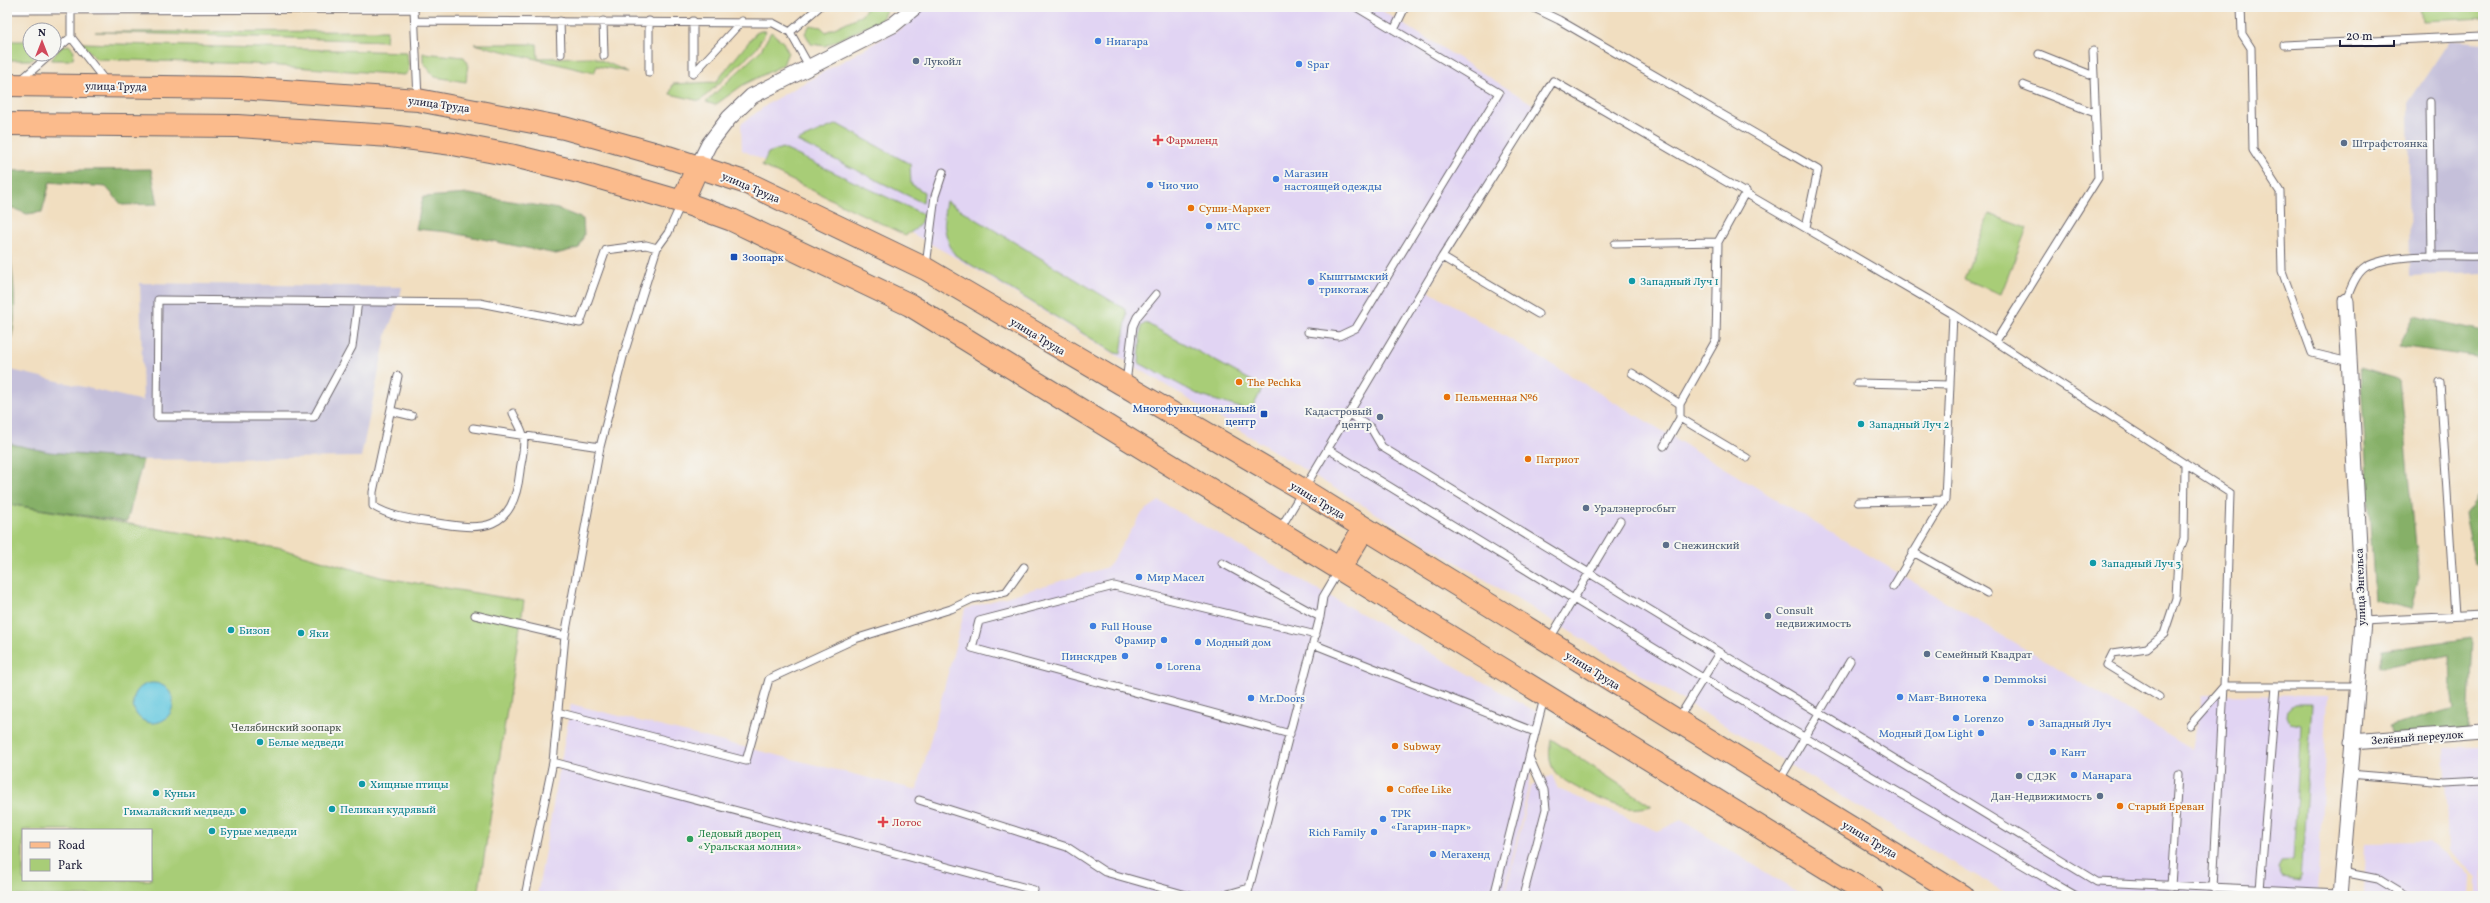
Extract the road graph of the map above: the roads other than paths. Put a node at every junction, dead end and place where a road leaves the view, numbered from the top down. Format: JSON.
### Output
{"nodes":[{"id":1,"x":819,"y":7,"type":"edge"},
{"id":2,"x":1356,"y":7,"type":"edge"},
{"id":3,"x":1405,"y":7,"type":"edge"},
{"id":4,"x":1532,"y":7,"type":"edge"},
{"id":5,"x":2241,"y":7,"type":"edge"},
{"id":6,"x":71,"y":8,"type":"edge"},
{"id":7,"x":415,"y":8,"type":"edge"},
{"id":8,"x":910,"y":9,"type":"edge"},
{"id":9,"x":7,"y":10,"type":"edge"},
{"id":10,"x":416,"y":21,"type":"junction"},
{"id":11,"x":560,"y":21,"type":"junction"},
{"id":12,"x":603,"y":21,"type":"junction"},
{"id":13,"x":649,"y":21,"type":"junction"},
{"id":14,"x":693,"y":21,"type":"junction"},
{"id":15,"x":742,"y":21,"type":"junction"},
{"id":16,"x":1394,"y":30,"type":"junction"},
{"id":17,"x":790,"y":32,"type":"junction"},
{"id":18,"x":2483,"y":36,"type":"edge"},
{"id":19,"x":71,"y":37,"type":"junction"},
{"id":20,"x":62,"y":45,"type":"edge"},
{"id":21,"x":2284,"y":45,"type":"dead end"},
{"id":22,"x":2093,"y":51,"type":"dead end"},
{"id":23,"x":561,"y":54,"type":"dead end"},
{"id":24,"x":2038,"y":54,"type":"dead end"},
{"id":25,"x":604,"y":56,"type":"dead end"},
{"id":26,"x":41,"y":62,"type":"edge"},
{"id":27,"x":809,"y":66,"type":"junction"},
{"id":28,"x":649,"y":73,"type":"dead end"},
{"id":29,"x":2094,"y":76,"type":"junction"},
{"id":30,"x":12,"y":85,"type":"edge"},
{"id":31,"x":108,"y":85,"type":"junction"},
{"id":32,"x":2023,"y":85,"type":"dead end"},
{"id":33,"x":418,"y":100,"type":"junction"},
{"id":34,"x":2430,"y":102,"type":"dead end"},
{"id":35,"x":2095,"y":113,"type":"junction"},
{"id":36,"x":7,"y":124,"type":"edge"},
{"id":37,"x":698,"y":166,"type":"junction"},
{"id":38,"x":943,"y":172,"type":"dead end"},
{"id":39,"x":1746,"y":191,"type":"junction"},
{"id":40,"x":682,"y":202,"type":"junction"},
{"id":41,"x":1806,"y":227,"type":"junction"},
{"id":42,"x":1718,"y":242,"type":"junction"},
{"id":43,"x":1615,"y":244,"type":"dead end"},
{"id":44,"x":657,"y":248,"type":"junction"},
{"id":45,"x":2483,"y":256,"type":"edge"},
{"id":46,"x":1442,"y":257,"type":"junction"},
{"id":47,"x":2432,"y":257,"type":"junction"},
{"id":48,"x":926,"y":269,"type":"junction"},
{"id":49,"x":1156,"y":294,"type":"dead end"},
{"id":50,"x":2346,"y":301,"type":"joint"},
{"id":51,"x":358,"y":302,"type":"junction"},
{"id":52,"x":1538,"y":314,"type":"dead end"},
{"id":53,"x":1953,"y":314,"type":"junction"},
{"id":54,"x":1308,"y":332,"type":"dead end"},
{"id":55,"x":1996,"y":341,"type":"junction"},
{"id":56,"x":2349,"y":362,"type":"junction"},
{"id":57,"x":1632,"y":373,"type":"dead end"},
{"id":58,"x":398,"y":376,"type":"dead end"},
{"id":59,"x":1857,"y":383,"type":"dead end"},
{"id":60,"x":2440,"y":383,"type":"dead end"},
{"id":61,"x":1950,"y":385,"type":"junction"},
{"id":62,"x":1125,"y":387,"type":"junction"},
{"id":63,"x":1680,"y":404,"type":"junction"},
{"id":64,"x":391,"y":412,"type":"junction"},
{"id":65,"x":512,"y":413,"type":"dead end"},
{"id":66,"x":1349,"y":414,"type":"junction"},
{"id":67,"x":412,"y":416,"type":"dead end"},
{"id":68,"x":1680,"y":418,"type":"junction"},
{"id":69,"x":472,"y":428,"type":"dead end"},
{"id":70,"x":523,"y":436,"type":"junction"},
{"id":71,"x":1664,"y":446,"type":"dead end"},
{"id":72,"x":600,"y":447,"type":"junction"},
{"id":73,"x":1328,"y":448,"type":"junction"},
{"id":74,"x":1747,"y":458,"type":"dead end"},
{"id":75,"x":2185,"y":466,"type":"junction"},
{"id":76,"x":1304,"y":490,"type":"junction"},
{"id":77,"x":1945,"y":500,"type":"junction"},
{"id":78,"x":1858,"y":502,"type":"dead end"},
{"id":79,"x":1620,"y":521,"type":"dead end"},
{"id":80,"x":1364,"y":528,"type":"junction"},
{"id":81,"x":1279,"y":531,"type":"junction"},
{"id":82,"x":1913,"y":552,"type":"junction"},
{"id":83,"x":1222,"y":563,"type":"dead end"},
{"id":84,"x":1024,"y":567,"type":"dead end"},
{"id":85,"x":1340,"y":568,"type":"junction"},
{"id":86,"x":1589,"y":573,"type":"junction"},
{"id":87,"x":1893,"y":586,"type":"dead end"},
{"id":88,"x":1987,"y":593,"type":"dead end"},
{"id":89,"x":1573,"y":599,"type":"junction"},
{"id":90,"x":475,"y":615,"type":"dead end"},
{"id":91,"x":2483,"y":615,"type":"edge"},
{"id":92,"x":2455,"y":616,"type":"junction"},
{"id":93,"x":1320,"y":617,"type":"junction"},
{"id":94,"x":2363,"y":622,"type":"junction"},
{"id":95,"x":1316,"y":635,"type":"junction"},
{"id":96,"x":565,"y":636,"type":"junction"},
{"id":97,"x":1548,"y":642,"type":"junction"},
{"id":98,"x":1313,"y":644,"type":"junction"},
{"id":99,"x":1719,"y":652,"type":"junction"},
{"id":100,"x":1850,"y":661,"type":"dead end"},
{"id":101,"x":1703,"y":678,"type":"junction"},
{"id":102,"x":2224,"y":686,"type":"junction"},
{"id":103,"x":2276,"y":686,"type":"junction"},
{"id":104,"x":2356,"y":686,"type":"junction"},
{"id":105,"x":1544,"y":695,"type":"junction"},
{"id":106,"x":2159,"y":697,"type":"dead end"},
{"id":107,"x":557,"y":712,"type":"junction"},
{"id":108,"x":1818,"y":713,"type":"junction"},
{"id":109,"x":1677,"y":721,"type":"junction"},
{"id":110,"x":2190,"y":725,"type":"dead end"},
{"id":111,"x":1535,"y":732,"type":"junction"},
{"id":112,"x":2483,"y":732,"type":"edge"},
{"id":113,"x":1290,"y":734,"type":"junction"},
{"id":114,"x":1805,"y":737,"type":"junction"},
{"id":115,"x":2352,"y":742,"type":"junction"},
{"id":116,"x":1529,"y":757,"type":"junction"},
{"id":117,"x":553,"y":762,"type":"junction"},
{"id":118,"x":2349,"y":774,"type":"junction"},
{"id":119,"x":2178,"y":775,"type":"dead end"},
{"id":120,"x":2483,"y":780,"type":"edge"},
{"id":121,"x":1777,"y":783,"type":"junction"},
{"id":122,"x":918,"y":800,"type":"dead end"},
{"id":123,"x":2342,"y":872,"type":"junction"},
{"id":124,"x":2171,"y":886,"type":"junction"},
{"id":125,"x":1249,"y":888,"type":"junction"},
{"id":126,"x":2213,"y":888,"type":"junction"},
{"id":127,"x":1034,"y":890,"type":"dead end"},
{"id":128,"x":2260,"y":890,"type":"junction"},
{"id":129,"x":2279,"y":893,"type":"edge"},
{"id":130,"x":2340,"y":894,"type":"edge"},
{"id":131,"x":525,"y":896,"type":"edge"},
{"id":132,"x":1190,"y":896,"type":"edge"},
{"id":133,"x":1221,"y":896,"type":"edge"},
{"id":134,"x":1247,"y":896,"type":"edge"},
{"id":135,"x":1494,"y":896,"type":"edge"},
{"id":136,"x":1523,"y":896,"type":"edge"},
{"id":137,"x":1872,"y":896,"type":"edge"},
{"id":138,"x":1962,"y":896,"type":"edge"},
{"id":139,"x":2076,"y":896,"type":"edge"},
{"id":140,"x":2406,"y":896,"type":"edge"}],
"edges":[{"from":1,"to":17,"type":"lane"},
{"from":2,"to":16,"type":"lane"},
{"from":3,"to":16,"type":"lane"},
{"from":4,"to":41,"type":"lane"},
{"from":5,"to":56,"type":"lane"},
{"from":6,"to":7,"type":"lane"},
{"from":6,"to":9,"type":"lane"},
{"from":6,"to":19,"type":"lane"},
{"from":7,"to":10,"type":"lane"},
{"from":8,"to":27,"type":"street"},
{"from":10,"to":11,"type":"lane"},
{"from":10,"to":33,"type":"lane"},
{"from":11,"to":12,"type":"lane"},
{"from":11,"to":23,"type":"lane"},
{"from":12,"to":13,"type":"lane"},
{"from":12,"to":25,"type":"lane"},
{"from":13,"to":14,"type":"lane"},
{"from":13,"to":28,"type":"lane"},
{"from":14,"to":15,"type":"lane"},
{"from":14,"to":15,"type":"lane"},
{"from":15,"to":17,"type":"lane"},
{"from":16,"to":54,"type":"lane"},
{"from":17,"to":27,"type":"lane"},
{"from":18,"to":21,"type":"lane"},
{"from":19,"to":20,"type":"lane"},
{"from":19,"to":31,"type":"lane"},
{"from":22,"to":29,"type":"lane"},
{"from":24,"to":29,"type":"lane"},
{"from":26,"to":30,"type":"lane"},
{"from":27,"to":37,"type":"street"},
{"from":29,"to":35,"type":"lane"},
{"from":30,"to":31,"type":"main road","name":"улица Труда"},
{"from":31,"to":33,"type":"main road","name":"улица Труда"},
{"from":32,"to":35,"type":"lane"},
{"from":33,"to":37,"type":"main road","name":"улица Труда"},
{"from":34,"to":47,"type":"lane"},
{"from":35,"to":55,"type":"lane"},
{"from":36,"to":40,"type":"main road"},
{"from":37,"to":40,"type":"main road"},
{"from":37,"to":48,"type":"main road","name":"улица Труда"},
{"from":38,"to":48,"type":"lane"},
{"from":39,"to":41,"type":"lane"},
{"from":39,"to":42,"type":"lane"},
{"from":39,"to":46,"type":"lane"},
{"from":40,"to":44,"type":"lane"},
{"from":40,"to":81,"type":"main road"},
{"from":41,"to":53,"type":"lane"},
{"from":42,"to":43,"type":"lane"},
{"from":42,"to":63,"type":"lane"},
{"from":44,"to":51,"type":"lane"},
{"from":44,"to":72,"type":"lane"},
{"from":45,"to":47,"type":"lane"},
{"from":46,"to":52,"type":"lane"},
{"from":46,"to":66,"type":"lane"},
{"from":47,"to":50,"type":"lane"},
{"from":48,"to":62,"type":"main road","name":"улица Труда"},
{"from":49,"to":62,"type":"lane"},
{"from":50,"to":56,"type":"street","name":"улица Энгельса"},
{"from":51,"to":51,"type":"lane"},
{"from":53,"to":55,"type":"lane"},
{"from":53,"to":61,"type":"lane"},
{"from":55,"to":75,"type":"lane"},
{"from":56,"to":94,"type":"street","name":"улица Энгельса"},
{"from":57,"to":63,"type":"lane"},
{"from":58,"to":64,"type":"lane"},
{"from":59,"to":61,"type":"lane"},
{"from":60,"to":92,"type":"lane"},
{"from":61,"to":77,"type":"lane"},
{"from":62,"to":76,"type":"main road","name":"улица Труда"},
{"from":63,"to":68,"type":"lane"},
{"from":64,"to":67,"type":"lane"},
{"from":64,"to":70,"type":"lane"},
{"from":65,"to":70,"type":"lane"},
{"from":66,"to":73,"type":"lane"},
{"from":66,"to":86,"type":"lane"},
{"from":68,"to":71,"type":"lane"},
{"from":68,"to":74,"type":"lane"},
{"from":69,"to":70,"type":"lane"},
{"from":70,"to":72,"type":"lane"},
{"from":72,"to":96,"type":"lane"},
{"from":73,"to":76,"type":"lane"},
{"from":73,"to":89,"type":"lane"},
{"from":75,"to":102,"type":"lane"},
{"from":75,"to":106,"type":"lane"},
{"from":76,"to":80,"type":"main road","name":"улица Труда"},
{"from":76,"to":81,"type":"lane"},
{"from":77,"to":78,"type":"lane"},
{"from":77,"to":82,"type":"lane"},
{"from":79,"to":86,"type":"lane"},
{"from":80,"to":85,"type":"main road"},
{"from":80,"to":97,"type":"main road","name":"улица Труда"},
{"from":81,"to":85,"type":"main road"},
{"from":82,"to":87,"type":"lane"},
{"from":82,"to":88,"type":"lane"},
{"from":83,"to":93,"type":"lane"},
{"from":84,"to":107,"type":"lane"},
{"from":85,"to":93,"type":"lane"},
{"from":85,"to":105,"type":"main road"},
{"from":86,"to":89,"type":"lane"},
{"from":86,"to":99,"type":"lane"},
{"from":89,"to":97,"type":"lane"},
{"from":89,"to":101,"type":"lane"},
{"from":90,"to":96,"type":"lane"},
{"from":91,"to":92,"type":"lane"},
{"from":92,"to":94,"type":"lane"},
{"from":93,"to":95,"type":"lane"},
{"from":94,"to":104,"type":"street","name":"улица Энгельса"},
{"from":95,"to":98,"type":"lane"},
{"from":95,"to":113,"type":"lane"},
{"from":96,"to":107,"type":"lane"},
{"from":97,"to":109,"type":"main road","name":"улица Труда"},
{"from":98,"to":111,"type":"lane"},
{"from":98,"to":113,"type":"lane"},
{"from":99,"to":101,"type":"lane"},
{"from":99,"to":108,"type":"lane"},
{"from":100,"to":108,"type":"lane"},
{"from":101,"to":109,"type":"lane"},
{"from":101,"to":114,"type":"lane"},
{"from":102,"to":103,"type":"lane"},
{"from":102,"to":110,"type":"lane"},
{"from":102,"to":126,"type":"lane"},
{"from":103,"to":104,"type":"lane"},
{"from":103,"to":128,"type":"lane"},
{"from":104,"to":115,"type":"street","name":"улица Энгельса"},
{"from":105,"to":111,"type":"lane"},
{"from":105,"to":137,"type":"main road"},
{"from":107,"to":117,"type":"lane"},
{"from":108,"to":114,"type":"lane"},
{"from":108,"to":124,"type":"lane"},
{"from":109,"to":121,"type":"main road","name":"улица Труда"},
{"from":111,"to":116,"type":"lane"},
{"from":112,"to":115,"type":"street","name":"Зелёный переулок"},
{"from":113,"to":125,"type":"lane"},
{"from":114,"to":121,"type":"lane"},
{"from":114,"to":139,"type":"lane"},
{"from":115,"to":118,"type":"street","name":"улица Энгельса"},
{"from":116,"to":135,"type":"lane"},
{"from":116,"to":136,"type":"lane"},
{"from":117,"to":127,"type":"lane"},
{"from":117,"to":131,"type":"lane"},
{"from":118,"to":120,"type":"lane"},
{"from":118,"to":123,"type":"street","name":"улица Энгельса"},
{"from":119,"to":124,"type":"lane"},
{"from":121,"to":138,"type":"main road","name":"улица Труда"},
{"from":122,"to":132,"type":"lane"},
{"from":123,"to":130,"type":"street","name":"улица Энгельса"},
{"from":123,"to":140,"type":"lane"},
{"from":124,"to":126,"type":"lane"},
{"from":125,"to":133,"type":"lane"},
{"from":125,"to":134,"type":"lane"},
{"from":126,"to":128,"type":"lane"},
{"from":128,"to":129,"type":"lane"},
{"from":129,"to":130,"type":"lane"}]}
